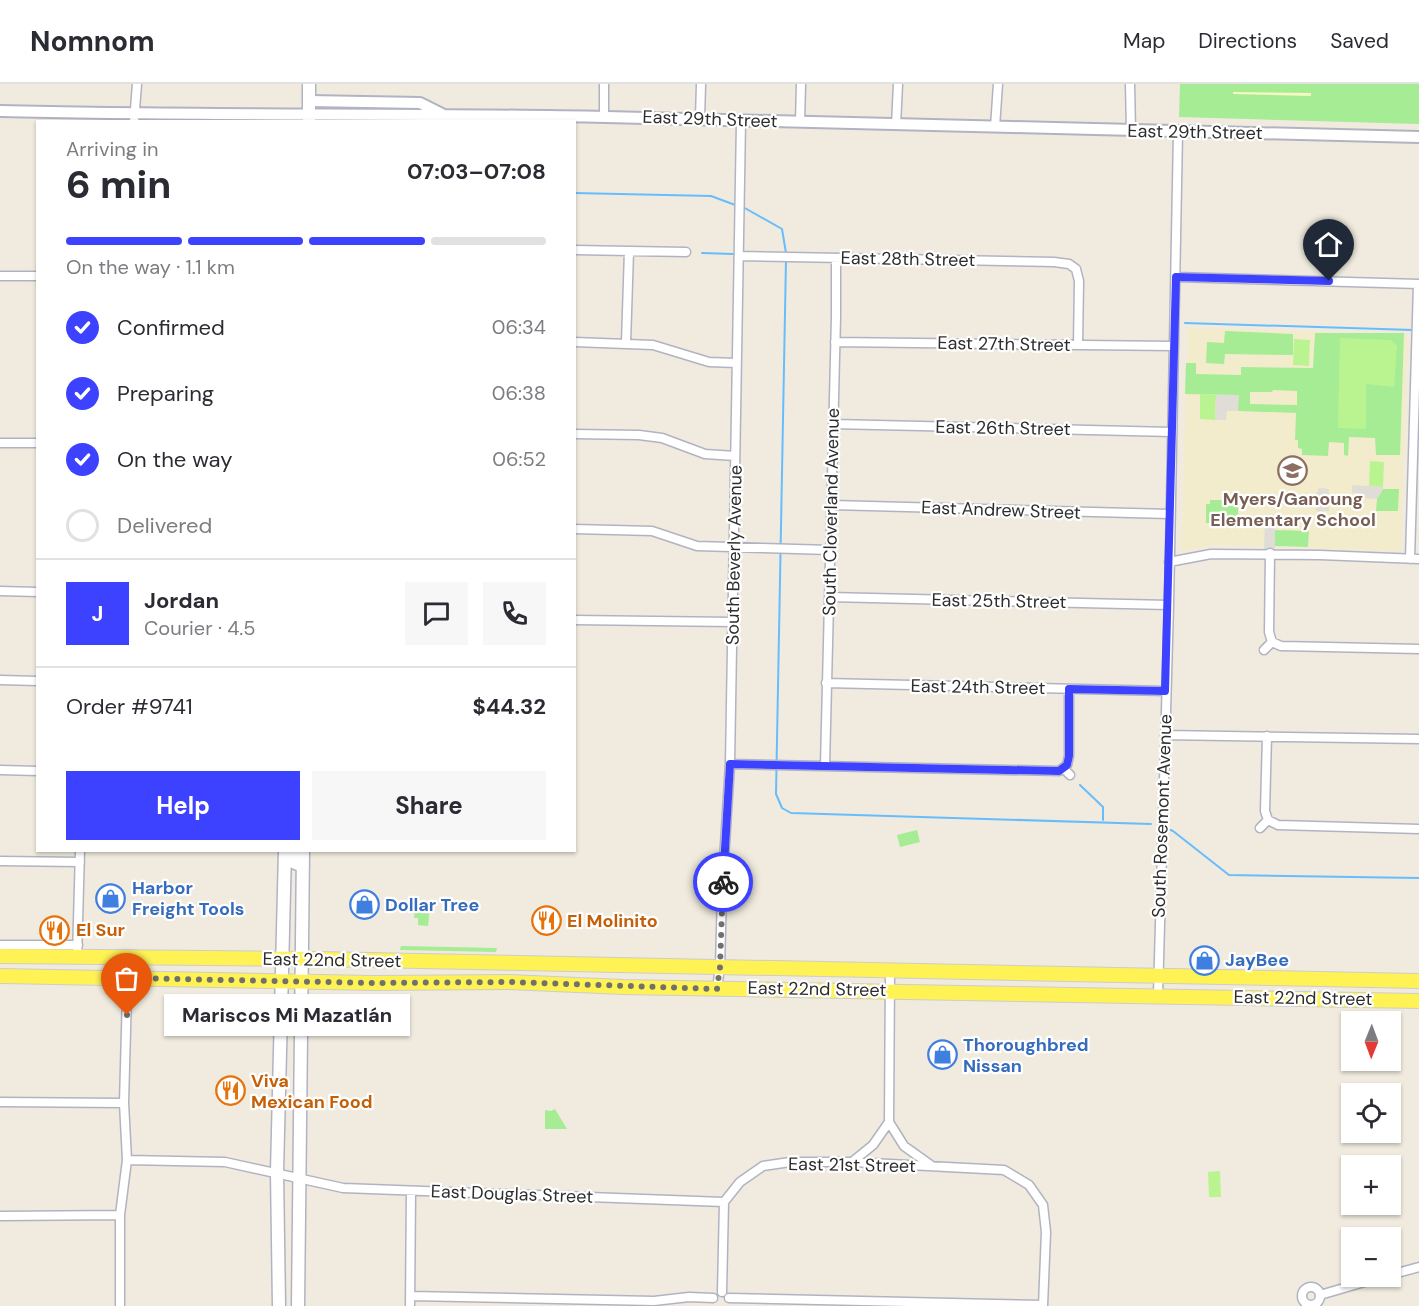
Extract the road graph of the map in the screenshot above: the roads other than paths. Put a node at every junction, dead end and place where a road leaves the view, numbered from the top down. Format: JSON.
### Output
{"nodes":[{"id":1,"x":137,"y":84,"type":"edge"},
{"id":2,"x":309,"y":84,"type":"edge"},
{"id":3,"x":604,"y":84,"type":"edge"},
{"id":4,"x":701,"y":84,"type":"edge"},
{"id":5,"x":801,"y":84,"type":"edge"},
{"id":6,"x":898,"y":84,"type":"edge"},
{"id":7,"x":998,"y":84,"type":"edge"},
{"id":8,"x":1131,"y":84,"type":"edge"},
{"id":9,"x":309,"y":101,"type":"junction"},
{"id":10,"x":0,"y":111,"type":"edge"},
{"id":11,"x":445,"y":116,"type":"junction"},
{"id":12,"x":604,"y":117,"type":"junction"},
{"id":13,"x":134,"y":118,"type":"edge"},
{"id":14,"x":309,"y":118,"type":"edge"},
{"id":15,"x":700,"y":119,"type":"junction"},
{"id":16,"x":741,"y":121,"type":"junction"},
{"id":17,"x":800,"y":122,"type":"junction"},
{"id":18,"x":896,"y":125,"type":"junction"},
{"id":19,"x":994,"y":127,"type":"junction"},
{"id":20,"x":1131,"y":130,"type":"junction"},
{"id":21,"x":1178,"y":132,"type":"junction"},
{"id":22,"x":1419,"y":137,"type":"edge"},
{"id":23,"x":576,"y":250,"type":"edge"},
{"id":24,"x":629,"y":251,"type":"junction"},
{"id":25,"x":686,"y":252,"type":"dead end"},
{"id":26,"x":739,"y":256,"type":"junction"},
{"id":27,"x":836,"y":258,"type":"junction"},
{"id":28,"x":0,"y":276,"type":"edge"},
{"id":29,"x":36,"y":276,"type":"edge"},
{"id":30,"x":1176,"y":277,"type":"junction"},
{"id":31,"x":1418,"y":284,"type":"edge"},
{"id":32,"x":576,"y":342,"type":"edge"},
{"id":33,"x":835,"y":342,"type":"junction"},
{"id":34,"x":626,"y":343,"type":"junction"},
{"id":35,"x":1078,"y":345,"type":"junction"},
{"id":36,"x":1173,"y":346,"type":"junction"},
{"id":37,"x":736,"y":363,"type":"junction"},
{"id":38,"x":1417,"y":378,"type":"edge"},
{"id":39,"x":833,"y":424,"type":"junction"},
{"id":40,"x":1172,"y":432,"type":"junction"},
{"id":41,"x":576,"y":434,"type":"edge"},
{"id":42,"x":0,"y":443,"type":"edge"},
{"id":43,"x":36,"y":443,"type":"edge"},
{"id":44,"x":735,"y":456,"type":"junction"},
{"id":45,"x":1416,"y":467,"type":"edge"},
{"id":46,"x":832,"y":505,"type":"junction"},
{"id":47,"x":1170,"y":514,"type":"junction"},
{"id":48,"x":576,"y":529,"type":"edge"},
{"id":49,"x":733,"y":547,"type":"junction"},
{"id":50,"x":830,"y":550,"type":"junction"},
{"id":51,"x":1270,"y":553,"type":"junction"},
{"id":52,"x":1414,"y":559,"type":"edge"},
{"id":53,"x":1169,"y":562,"type":"junction"},
{"id":54,"x":0,"y":591,"type":"edge"},
{"id":55,"x":36,"y":592,"type":"edge"},
{"id":56,"x":829,"y":597,"type":"junction"},
{"id":57,"x":1169,"y":605,"type":"junction"},
{"id":58,"x":576,"y":620,"type":"edge"},
{"id":59,"x":733,"y":622,"type":"junction"},
{"id":60,"x":1272,"y":642,"type":"junction"},
{"id":61,"x":1419,"y":649,"type":"edge"},
{"id":62,"x":1264,"y":650,"type":"dead end"},
{"id":63,"x":0,"y":680,"type":"edge"},
{"id":64,"x":36,"y":681,"type":"edge"},
{"id":65,"x":826,"y":683,"type":"junction"},
{"id":66,"x":1069,"y":689,"type":"junction"},
{"id":67,"x":1165,"y":691,"type":"junction"},
{"id":68,"x":1165,"y":735,"type":"junction"},
{"id":69,"x":1267,"y":736,"type":"junction"},
{"id":70,"x":1419,"y":739,"type":"edge"},
{"id":71,"x":730,"y":764,"type":"junction"},
{"id":72,"x":825,"y":766,"type":"junction"},
{"id":73,"x":0,"y":770,"type":"edge"},
{"id":74,"x":36,"y":771,"type":"edge"},
{"id":75,"x":1268,"y":820,"type":"junction"},
{"id":76,"x":1260,"y":828,"type":"dead end"},
{"id":77,"x":1419,"y":829,"type":"edge"},
{"id":78,"x":80,"y":852,"type":"edge"},
{"id":79,"x":285,"y":852,"type":"edge"},
{"id":80,"x":294,"y":852,"type":"edge"},
{"id":81,"x":303,"y":852,"type":"edge"},
{"id":82,"x":0,"y":861,"type":"edge"},
{"id":83,"x":80,"y":862,"type":"junction"},
{"id":84,"x":303,"y":866,"type":"junction"},
{"id":85,"x":0,"y":945,"type":"edge"},
{"id":86,"x":77,"y":951,"type":"junction"},
{"id":87,"x":0,"y":956,"type":"edge"},
{"id":88,"x":128,"y":958,"type":"junction"},
{"id":89,"x":282,"y":959,"type":"junction"},
{"id":90,"x":303,"y":959,"type":"junction"},
{"id":91,"x":720,"y":967,"type":"junction"},
{"id":92,"x":890,"y":970,"type":"junction"},
{"id":93,"x":1158,"y":975,"type":"junction"},
{"id":94,"x":0,"y":976,"type":"edge"},
{"id":95,"x":128,"y":978,"type":"junction"},
{"id":96,"x":281,"y":981,"type":"junction"},
{"id":97,"x":1390,"y":981,"type":"junction"},
{"id":98,"x":1419,"y":981,"type":"edge"},
{"id":99,"x":302,"y":982,"type":"junction"},
{"id":100,"x":717,"y":989,"type":"junction"},
{"id":101,"x":890,"y":990,"type":"junction"},
{"id":102,"x":1158,"y":995,"type":"junction"},
{"id":103,"x":1390,"y":1000,"type":"junction"},
{"id":104,"x":1419,"y":1001,"type":"edge"},
{"id":105,"x":0,"y":1102,"type":"edge"},
{"id":106,"x":124,"y":1102,"type":"junction"},
{"id":107,"x":889,"y":1122,"type":"junction"},
{"id":108,"x":127,"y":1160,"type":"junction"},
{"id":109,"x":852,"y":1162,"type":"junction"},
{"id":110,"x":932,"y":1166,"type":"junction"},
{"id":111,"x":277,"y":1172,"type":"junction"},
{"id":112,"x":300,"y":1179,"type":"junction"},
{"id":113,"x":411,"y":1191,"type":"junction"},
{"id":114,"x":724,"y":1202,"type":"junction"},
{"id":115,"x":120,"y":1215,"type":"junction"},
{"id":116,"x":0,"y":1216,"type":"edge"},
{"id":117,"x":1419,"y":1267,"type":"edge"},
{"id":118,"x":1401,"y":1272,"type":"edge"},
{"id":119,"x":1346,"y":1287,"type":"edge"},
{"id":120,"x":1320,"y":1294,"type":"dead end"},
{"id":121,"x":411,"y":1296,"type":"junction"},
{"id":122,"x":726,"y":1299,"type":"edge"},
{"id":123,"x":714,"y":1302,"type":"edge"},
{"id":124,"x":120,"y":1306,"type":"edge"},
{"id":125,"x":279,"y":1306,"type":"edge"},
{"id":126,"x":298,"y":1306,"type":"edge"},
{"id":127,"x":410,"y":1306,"type":"edge"},
{"id":128,"x":1043,"y":1306,"type":"edge"}],
"edges":[{"from":1,"to":13,"type":"street"},
{"from":2,"to":9,"type":"main road"},
{"from":3,"to":12,"type":"street"},
{"from":4,"to":15,"type":"street"},
{"from":5,"to":17,"type":"street"},
{"from":6,"to":18,"type":"street"},
{"from":7,"to":19,"type":"street"},
{"from":8,"to":20,"type":"street"},
{"from":9,"to":11,"type":"street"},
{"from":9,"to":14,"type":"main road"},
{"from":10,"to":13,"type":"street","name":"East 29th Street"},
{"from":11,"to":12,"type":"street","name":"East 29th Street"},
{"from":11,"to":14,"type":"street","name":"East 29th Street"},
{"from":12,"to":15,"type":"street","name":"East 29th Street"},
{"from":13,"to":14,"type":"street","name":"East 29th Street"},
{"from":15,"to":16,"type":"street","name":"East 29th Street"},
{"from":16,"to":17,"type":"street","name":"East 29th Street"},
{"from":16,"to":26,"type":"street","name":"South Beverly Avenue"},
{"from":17,"to":18,"type":"street","name":"East 29th Street"},
{"from":18,"to":19,"type":"street","name":"East 29th Street"},
{"from":19,"to":20,"type":"street","name":"East 29th Street"},
{"from":20,"to":21,"type":"street","name":"East 29th Street"},
{"from":21,"to":22,"type":"street","name":"East 29th Street"},
{"from":21,"to":30,"type":"street","name":"South Rosemont Avenue"},
{"from":23,"to":24,"type":"street"},
{"from":24,"to":25,"type":"street"},
{"from":24,"to":34,"type":"street"},
{"from":26,"to":27,"type":"street","name":"East 28th Street"},
{"from":26,"to":37,"type":"street","name":"South Beverly Avenue"},
{"from":27,"to":33,"type":"street","name":"South Cloverland Avenue"},
{"from":27,"to":35,"type":"street","name":"East 28th Street"},
{"from":28,"to":29,"type":"street"},
{"from":30,"to":31,"type":"street"},
{"from":30,"to":36,"type":"street","name":"South Rosemont Avenue"},
{"from":31,"to":38,"type":"street"},
{"from":32,"to":34,"type":"street"},
{"from":33,"to":35,"type":"street","name":"East 27th Street"},
{"from":33,"to":39,"type":"street","name":"South Cloverland Avenue"},
{"from":34,"to":37,"type":"street"},
{"from":35,"to":36,"type":"street","name":"East 27th Street"},
{"from":36,"to":40,"type":"street","name":"South Rosemont Avenue"},
{"from":37,"to":44,"type":"street","name":"South Beverly Avenue"},
{"from":38,"to":45,"type":"street"},
{"from":39,"to":40,"type":"street","name":"East 26th Street"},
{"from":39,"to":46,"type":"street","name":"South Cloverland Avenue"},
{"from":40,"to":47,"type":"street","name":"South Rosemont Avenue"},
{"from":41,"to":44,"type":"street"},
{"from":42,"to":43,"type":"street"},
{"from":44,"to":49,"type":"street","name":"South Beverly Avenue"},
{"from":45,"to":52,"type":"street"},
{"from":46,"to":47,"type":"street","name":"East Andrew Street"},
{"from":46,"to":50,"type":"street","name":"South Cloverland Avenue"},
{"from":47,"to":53,"type":"street","name":"South Rosemont Avenue"},
{"from":48,"to":49,"type":"street"},
{"from":49,"to":50,"type":"street"},
{"from":49,"to":59,"type":"street","name":"South Beverly Avenue"},
{"from":50,"to":56,"type":"street","name":"South Cloverland Avenue"},
{"from":51,"to":52,"type":"street"},
{"from":51,"to":53,"type":"street"},
{"from":51,"to":60,"type":"street"},
{"from":53,"to":57,"type":"street","name":"South Rosemont Avenue"},
{"from":54,"to":55,"type":"street"},
{"from":56,"to":57,"type":"street","name":"East 25th Street"},
{"from":56,"to":65,"type":"street","name":"South Cloverland Avenue"},
{"from":57,"to":67,"type":"street","name":"South Rosemont Avenue"},
{"from":58,"to":59,"type":"street"},
{"from":59,"to":71,"type":"street","name":"South Beverly Avenue"},
{"from":60,"to":61,"type":"street"},
{"from":60,"to":62,"type":"street"},
{"from":63,"to":64,"type":"street"},
{"from":65,"to":66,"type":"street","name":"East 24th Street"},
{"from":65,"to":72,"type":"street","name":"South Cloverland Avenue"},
{"from":66,"to":67,"type":"street","name":"East 24th Street"},
{"from":66,"to":72,"type":"street"},
{"from":67,"to":68,"type":"street","name":"South Rosemont Avenue"},
{"from":68,"to":69,"type":"street"},
{"from":68,"to":93,"type":"street","name":"South Rosemont Avenue"},
{"from":69,"to":70,"type":"street"},
{"from":69,"to":75,"type":"street"},
{"from":71,"to":72,"type":"street"},
{"from":71,"to":91,"type":"street","name":"South Beverly Avenue"},
{"from":73,"to":74,"type":"street"},
{"from":75,"to":76,"type":"street"},
{"from":75,"to":77,"type":"street"},
{"from":78,"to":83,"type":"street"},
{"from":79,"to":89,"type":"main road"},
{"from":80,"to":84,"type":"main road"},
{"from":81,"to":84,"type":"main road"},
{"from":82,"to":83,"type":"street"},
{"from":83,"to":86,"type":"street"},
{"from":84,"to":90,"type":"main road"},
{"from":85,"to":86,"type":"street","name":"East 22nd Street"},
{"from":86,"to":87,"type":"main road","name":"East 22nd Street"},
{"from":86,"to":88,"type":"main road","name":"East 22nd Street"},
{"from":88,"to":89,"type":"main road","name":"East 22nd Street"},
{"from":88,"to":95,"type":"street"},
{"from":89,"to":90,"type":"main road","name":"East 22nd Street"},
{"from":89,"to":96,"type":"main road"},
{"from":90,"to":91,"type":"main road","name":"East 22nd Street"},
{"from":90,"to":99,"type":"main road"},
{"from":91,"to":92,"type":"main road","name":"East 22nd Street"},
{"from":91,"to":100,"type":"street","name":"South Beverly Avenue"},
{"from":92,"to":93,"type":"main road","name":"East 22nd Street"},
{"from":92,"to":101,"type":"street"},
{"from":93,"to":97,"type":"main road","name":"East 22nd Street"},
{"from":93,"to":102,"type":"street","name":"South Rosemont Avenue"},
{"from":94,"to":95,"type":"main road","name":"East 22nd Street"},
{"from":95,"to":96,"type":"main road","name":"East 22nd Street"},
{"from":95,"to":106,"type":"street"},
{"from":96,"to":99,"type":"main road","name":"East 22nd Street"},
{"from":96,"to":111,"type":"main road"},
{"from":97,"to":98,"type":"main road","name":"East 22nd Street"},
{"from":97,"to":103,"type":"main road"},
{"from":99,"to":100,"type":"main road","name":"East 22nd Street"},
{"from":99,"to":112,"type":"main road"},
{"from":100,"to":101,"type":"main road","name":"East 22nd Street"},
{"from":101,"to":102,"type":"main road","name":"East 22nd Street"},
{"from":101,"to":107,"type":"street"},
{"from":102,"to":103,"type":"main road","name":"East 22nd Street"},
{"from":103,"to":104,"type":"main road","name":"East 22nd Street"},
{"from":105,"to":106,"type":"street"},
{"from":106,"to":108,"type":"street"},
{"from":107,"to":109,"type":"street"},
{"from":107,"to":110,"type":"street","name":"East 21st Street"},
{"from":108,"to":111,"type":"street","name":"East Douglas Street"},
{"from":108,"to":115,"type":"street"},
{"from":109,"to":110,"type":"street","name":"East 21st Street"},
{"from":109,"to":114,"type":"street","name":"East 21st Street"},
{"from":110,"to":128,"type":"street"},
{"from":111,"to":112,"type":"street","name":"East Douglas Street"},
{"from":111,"to":125,"type":"main road"},
{"from":112,"to":113,"type":"street","name":"East Douglas Street"},
{"from":112,"to":126,"type":"main road"},
{"from":113,"to":114,"type":"street","name":"East Douglas Street"},
{"from":113,"to":121,"type":"street"},
{"from":114,"to":122,"type":"street"},
{"from":115,"to":116,"type":"street"},
{"from":115,"to":124,"type":"street"},
{"from":117,"to":118,"type":"street"},
{"from":119,"to":120,"type":"street"},
{"from":121,"to":123,"type":"street"},
{"from":121,"to":127,"type":"street"},
{"from":122,"to":123,"type":"street"},
{"from":122,"to":128,"type":"street"}]}
